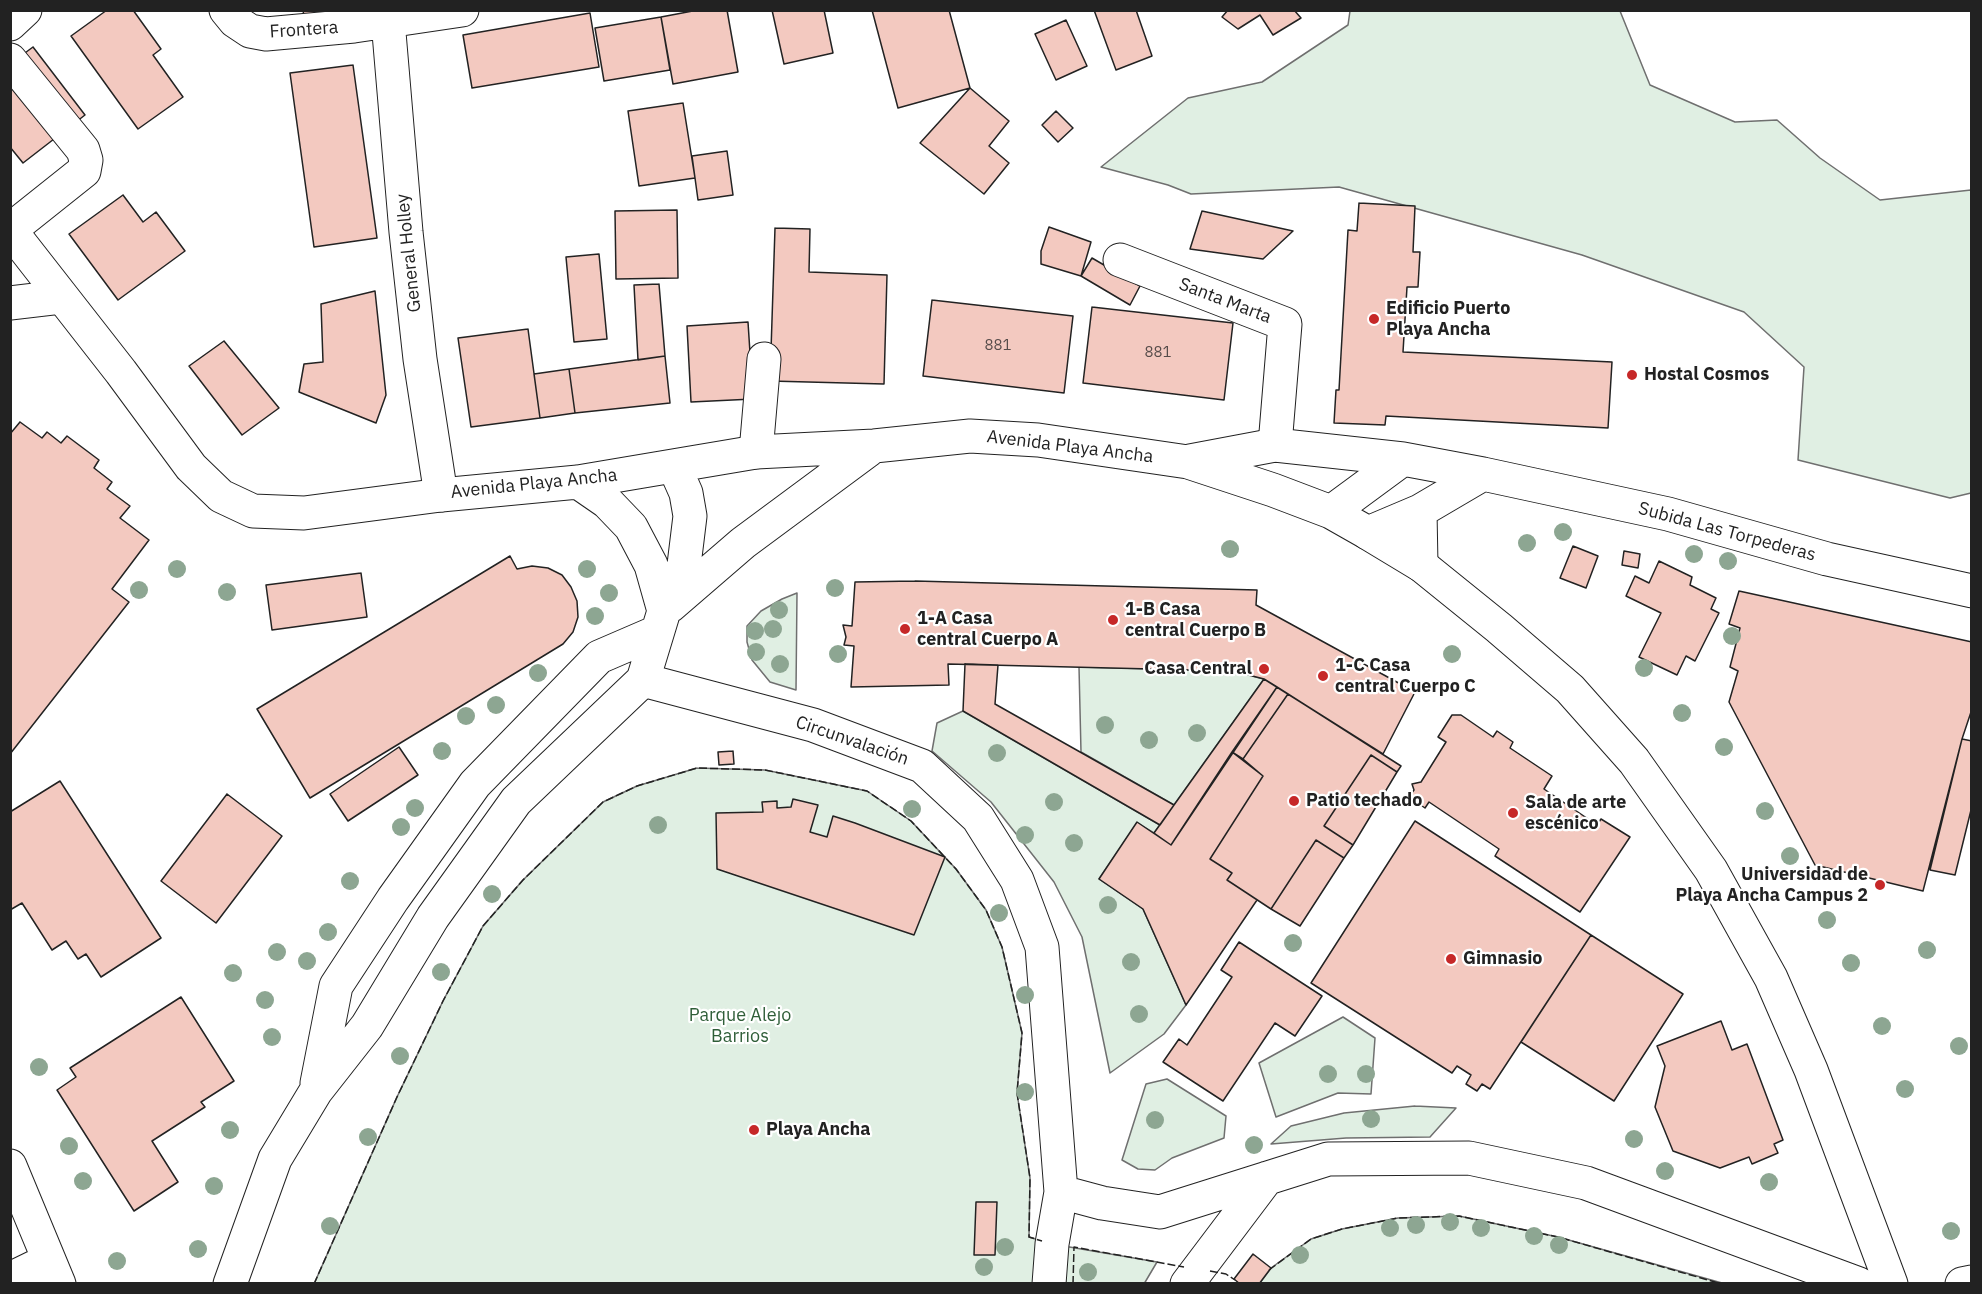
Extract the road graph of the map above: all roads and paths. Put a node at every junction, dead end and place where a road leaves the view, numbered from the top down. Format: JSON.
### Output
{"nodes":[{"id":1,"x":25,"y":10,"type":"edge"},
{"id":2,"x":226,"y":10,"type":"edge"},
{"id":3,"x":462,"y":10,"type":"edge"},
{"id":4,"x":387,"y":16,"type":"edge"},
{"id":5,"x":10,"y":24,"type":"edge"},
{"id":6,"x":10,"y":60,"type":"edge"},
{"id":7,"x":10,"y":230,"type":"edge"},
{"id":8,"x":1120,"y":260,"type":"dead end"},
{"id":9,"x":61,"y":297,"type":"junction"},
{"id":10,"x":10,"y":303,"type":"edge"},
{"id":11,"x":764,"y":359,"type":"dead end"},
{"id":12,"x":1275,"y":445,"type":"junction"},
{"id":13,"x":874,"y":446,"type":"junction"},
{"id":14,"x":756,"y":452,"type":"junction"},
{"id":15,"x":1403,"y":459,"type":"junction"},
{"id":16,"x":1188,"y":462,"type":"junction"},
{"id":17,"x":674,"y":466,"type":"junction"},
{"id":18,"x":1483,"y":474,"type":"junction"},
{"id":19,"x":578,"y":482,"type":"junction"},
{"id":20,"x":441,"y":495,"type":"junction"},
{"id":21,"x":1420,"y":511,"type":"junction"},
{"id":22,"x":1331,"y":512,"type":"junction"},
{"id":23,"x":1368,"y":532,"type":"junction"},
{"id":24,"x":1421,"y":565,"type":"junction"},
{"id":25,"x":1971,"y":591,"type":"edge"},
{"id":26,"x":660,"y":622,"type":"junction"},
{"id":27,"x":642,"y":680,"type":"junction"},
{"id":28,"x":316,"y":1091,"type":"junction"},
{"id":29,"x":10,"y":1166,"type":"edge"},
{"id":30,"x":1267,"y":1178,"type":"junction"},
{"id":31,"x":1061,"y":1192,"type":"junction"},
{"id":32,"x":54,"y":1272,"type":"edge"},
{"id":33,"x":10,"y":1279,"type":"edge"},
{"id":34,"x":1971,"y":1282,"type":"edge"},
{"id":35,"x":230,"y":1284,"type":"edge"},
{"id":36,"x":1049,"y":1284,"type":"edge"},
{"id":37,"x":1187,"y":1284,"type":"edge"},
{"id":38,"x":1859,"y":1284,"type":"edge"},
{"id":39,"x":1891,"y":1284,"type":"edge"},
{"id":40,"x":1962,"y":1284,"type":"edge"}],
"edges":[{"from":1,"to":5,"type":"main road"},
{"from":2,"to":4,"type":"main road","name":"Frontera"},
{"from":3,"to":4,"type":"main road","name":"Frontera"},
{"from":4,"to":20,"type":"main road","name":"General Holley"},
{"from":6,"to":7,"type":"main road"},
{"from":7,"to":9,"type":"main road","name":"Avenida Playa Ancha"},
{"from":8,"to":12,"type":"main road","name":"Santa Marta"},
{"from":9,"to":10,"type":"main road"},
{"from":9,"to":20,"type":"main road","name":"Avenida Playa Ancha"},
{"from":11,"to":14,"type":"main road"},
{"from":12,"to":15,"type":"main road","name":"Subida Las Torpederas"},
{"from":12,"to":16,"type":"main road","name":"Subida Las Torpederas"},
{"from":13,"to":14,"type":"main road","name":"Avenida Playa Ancha"},
{"from":13,"to":16,"type":"main road","name":"Avenida Playa Ancha"},
{"from":13,"to":26,"type":"main road"},
{"from":14,"to":17,"type":"main road","name":"Avenida Playa Ancha"},
{"from":15,"to":18,"type":"main road","name":"Subida Las Torpederas"},
{"from":15,"to":22,"type":"main road"},
{"from":16,"to":22,"type":"main road"},
{"from":17,"to":19,"type":"main road","name":"Avenida Playa Ancha"},
{"from":17,"to":26,"type":"main road"},
{"from":18,"to":21,"type":"main road"},
{"from":18,"to":25,"type":"main road","name":"Subida Las Torpederas"},
{"from":19,"to":20,"type":"main road","name":"Avenida Playa Ancha"},
{"from":19,"to":26,"type":"main road"},
{"from":21,"to":23,"type":"main road"},
{"from":21,"to":24,"type":"main road"},
{"from":22,"to":23,"type":"main road"},
{"from":23,"to":24,"type":"main road"},
{"from":24,"to":39,"type":"main road"},
{"from":26,"to":27,"type":"main road"},
{"from":26,"to":28,"type":"main road"},
{"from":27,"to":28,"type":"main road"},
{"from":27,"to":31,"type":"main road","name":"Circunvalación"},
{"from":28,"to":35,"type":"main road"},
{"from":29,"to":32,"type":"main road"},
{"from":30,"to":31,"type":"main road"},
{"from":30,"to":37,"type":"main road"},
{"from":30,"to":38,"type":"main road"},
{"from":31,"to":36,"type":"main road","name":"Circunvalación"},
{"from":32,"to":33,"type":"main road"},
{"from":34,"to":40,"type":"main road"}]}
